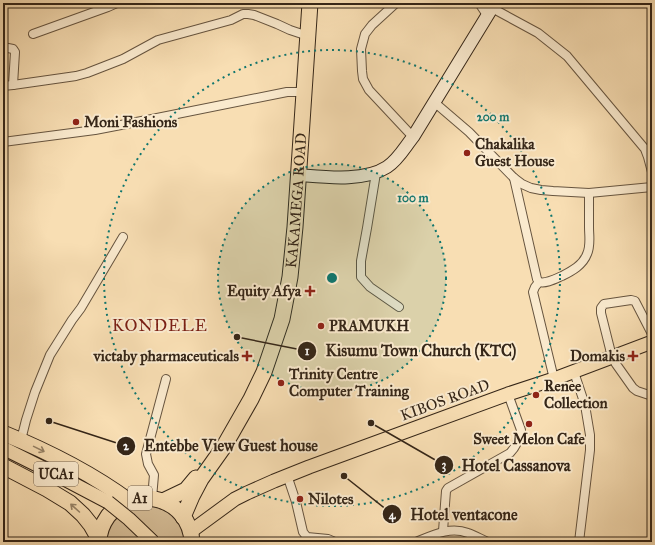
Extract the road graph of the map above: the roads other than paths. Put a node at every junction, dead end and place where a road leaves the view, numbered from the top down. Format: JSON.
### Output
{"nodes":[{"id":1,"x":117,"y":3,"type":"edge"},
{"id":2,"x":305,"y":3,"type":"edge"},
{"id":3,"x":310,"y":3,"type":"edge"},
{"id":4,"x":396,"y":3,"type":"edge"},
{"id":5,"x":479,"y":3,"type":"edge"},
{"id":6,"x":491,"y":8,"type":"edge"},
{"id":7,"x":34,"y":34,"type":"dead end"},
{"id":8,"x":302,"y":34,"type":"junction"},
{"id":9,"x":3,"y":48,"type":"edge"},
{"id":10,"x":13,"y":85,"type":"junction"},
{"id":11,"x":3,"y":86,"type":"edge"},
{"id":12,"x":299,"y":92,"type":"junction"},
{"id":13,"x":434,"y":102,"type":"junction"},
{"id":14,"x":413,"y":137,"type":"junction"},
{"id":15,"x":3,"y":142,"type":"edge"},
{"id":16,"x":652,"y":172,"type":"edge"},
{"id":17,"x":376,"y":173,"type":"junction"},
{"id":18,"x":299,"y":175,"type":"junction"},
{"id":19,"x":514,"y":178,"type":"junction"},
{"id":20,"x":652,"y":187,"type":"edge"},
{"id":21,"x":589,"y":193,"type":"junction"},
{"id":22,"x":123,"y":237,"type":"dead end"},
{"id":23,"x":539,"y":282,"type":"junction"},
{"id":24,"x":400,"y":307,"type":"dead end"},
{"id":25,"x":652,"y":334,"type":"edge"},
{"id":26,"x":652,"y":342,"type":"edge"},
{"id":27,"x":612,"y":357,"type":"junction"},
{"id":28,"x":574,"y":372,"type":"junction"},
{"id":29,"x":166,"y":379,"type":"dead end"},
{"id":30,"x":554,"y":379,"type":"junction"},
{"id":31,"x":508,"y":394,"type":"junction"},
{"id":32,"x":652,"y":396,"type":"edge"},
{"id":33,"x":3,"y":433,"type":"edge"},
{"id":34,"x":21,"y":440,"type":"junction"},
{"id":35,"x":3,"y":448,"type":"edge"},
{"id":36,"x":3,"y":453,"type":"edge"},
{"id":37,"x":3,"y":466,"type":"edge"},
{"id":38,"x":287,"y":475,"type":"junction"},
{"id":39,"x":157,"y":499,"type":"junction"},
{"id":40,"x":129,"y":501,"type":"junction"},
{"id":41,"x":183,"y":517,"type":"junction"},
{"id":42,"x":443,"y":531,"type":"junction"},
{"id":43,"x":191,"y":537,"type":"edge"},
{"id":44,"x":99,"y":540,"type":"edge"},
{"id":45,"x":144,"y":542,"type":"edge"},
{"id":46,"x":153,"y":542,"type":"edge"},
{"id":47,"x":334,"y":542,"type":"edge"},
{"id":48,"x":416,"y":542,"type":"edge"},
{"id":49,"x":488,"y":542,"type":"edge"},
{"id":50,"x":579,"y":542,"type":"edge"}],
"edges":[{"from":1,"to":7,"type":"street"},
{"from":2,"to":8,"type":"highway","name":"KAKAMEGA ROAD","number":"A1"},
{"from":3,"to":18,"type":"highway","name":"KAKAMEGA ROAD"},
{"from":4,"to":14,"type":"street"},
{"from":5,"to":6,"type":"street"},
{"from":6,"to":13,"type":"street"},
{"from":6,"to":16,"type":"street"},
{"from":8,"to":10,"type":"street"},
{"from":8,"to":12,"type":"highway","name":"KAKAMEGA ROAD","number":"A1"},
{"from":9,"to":10,"type":"street"},
{"from":10,"to":11,"type":"street"},
{"from":12,"to":15,"type":"street"},
{"from":12,"to":39,"type":"highway","name":"KAKAMEGA ROAD","number":"A1"},
{"from":13,"to":14,"type":"street"},
{"from":13,"to":19,"type":"street"},
{"from":14,"to":17,"type":"street"},
{"from":17,"to":18,"type":"street"},
{"from":17,"to":24,"type":"street"},
{"from":18,"to":41,"type":"highway","name":"KAKAMEGA ROAD"},
{"from":19,"to":21,"type":"street"},
{"from":19,"to":23,"type":"street"},
{"from":20,"to":21,"type":"street"},
{"from":21,"to":23,"type":"street"},
{"from":22,"to":34,"type":"street"},
{"from":23,"to":30,"type":"street"},
{"from":25,"to":27,"type":"street"},
{"from":26,"to":27,"type":"main road","name":"KIBOS ROAD"},
{"from":27,"to":28,"type":"main road","name":"KIBOS ROAD"},
{"from":27,"to":32,"type":"street"},
{"from":28,"to":30,"type":"main road","name":"KIBOS ROAD"},
{"from":28,"to":50,"type":"street"},
{"from":29,"to":39,"type":"street"},
{"from":30,"to":31,"type":"main road","name":"KIBOS ROAD"},
{"from":31,"to":38,"type":"main road","name":"KIBOS ROAD"},
{"from":31,"to":42,"type":"street"},
{"from":33,"to":34,"type":"highway"},
{"from":34,"to":40,"type":"highway","one_way":true},
{"from":35,"to":46,"type":"main road","number":"UCA1","bridge":true},
{"from":36,"to":45,"type":"main road","number":"UCA1"},
{"from":44,"to":37,"type":"highway","one_way":true},
{"from":38,"to":43,"type":"main road","name":"KIBOS ROAD"},
{"from":38,"to":47,"type":"street"},
{"from":39,"to":40,"type":"highway","number":"A1"},
{"from":39,"to":41,"type":"highway","number":"A1"},
{"from":40,"to":44,"type":"highway","number":"A1"},
{"from":41,"to":43,"type":"highway","number":"A1"},
{"from":42,"to":48,"type":"street"},
{"from":42,"to":49,"type":"street"}]}
